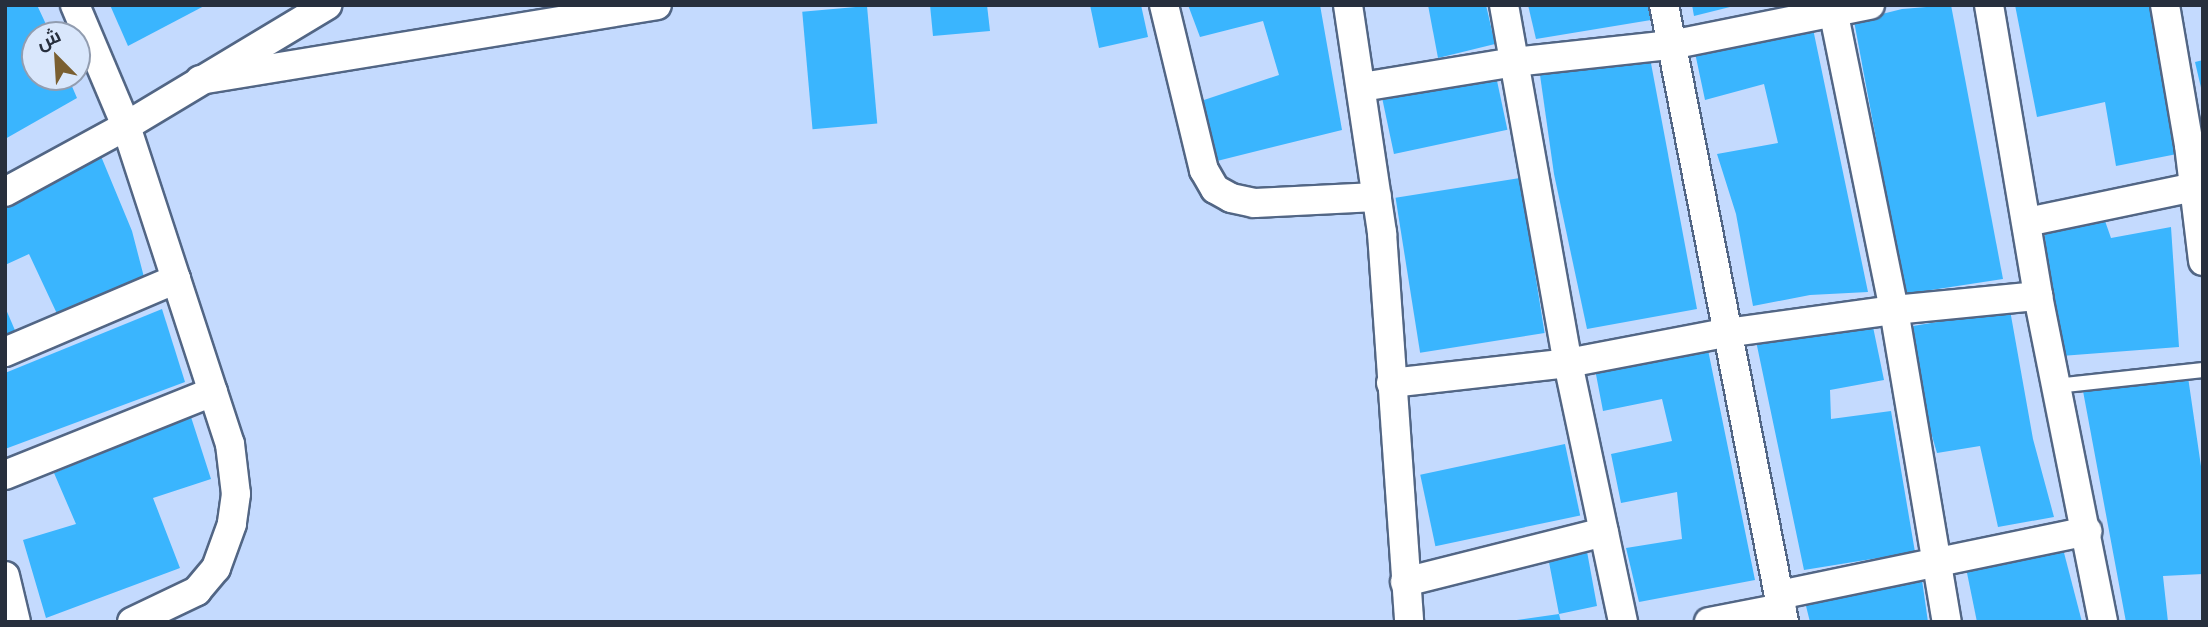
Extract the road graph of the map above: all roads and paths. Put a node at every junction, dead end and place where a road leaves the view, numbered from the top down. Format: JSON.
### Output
{"nodes":[{"id":1,"x":75,"y":5,"type":"edge"},
{"id":2,"x":327,"y":5,"type":"edge"},
{"id":3,"x":657,"y":5,"type":"edge"},
{"id":4,"x":1164,"y":5,"type":"edge"},
{"id":5,"x":1348,"y":5,"type":"edge"},
{"id":6,"x":1504,"y":5,"type":"edge"},
{"id":7,"x":1664,"y":5,"type":"edge"},
{"id":8,"x":1870,"y":5,"type":"edge"},
{"id":9,"x":1989,"y":5,"type":"edge"},
{"id":10,"x":2165,"y":5,"type":"edge"},
{"id":11,"x":1832,"y":7,"type":"edge"},
{"id":12,"x":1671,"y":45,"type":"junction"},
{"id":13,"x":1514,"y":62,"type":"junction"},
{"id":14,"x":200,"y":80,"type":"junction"},
{"id":15,"x":1362,"y":87,"type":"junction"},
{"id":16,"x":126,"y":126,"type":"junction"},
{"id":17,"x":2196,"y":142,"type":"edge"},
{"id":18,"x":2194,"y":187,"type":"junction"},
{"id":19,"x":5,"y":192,"type":"edge"},
{"id":20,"x":1377,"y":197,"type":"junction"},
{"id":21,"x":2027,"y":222,"type":"junction"},
{"id":22,"x":2203,"y":261,"type":"edge"},
{"id":23,"x":176,"y":279,"type":"junction"},
{"id":24,"x":2038,"y":296,"type":"junction"},
{"id":25,"x":1895,"y":310,"type":"junction"},
{"id":26,"x":1726,"y":333,"type":"junction"},
{"id":27,"x":5,"y":352,"type":"edge"},
{"id":28,"x":1568,"y":363,"type":"junction"},
{"id":29,"x":2203,"y":370,"type":"edge"},
{"id":30,"x":1391,"y":383,"type":"junction"},
{"id":31,"x":2056,"y":386,"type":"junction"},
{"id":32,"x":214,"y":392,"type":"junction"},
{"id":33,"x":5,"y":475,"type":"edge"},
{"id":34,"x":2087,"y":531,"type":"junction"},
{"id":35,"x":1604,"y":532,"type":"junction"},
{"id":36,"x":1936,"y":563,"type":"junction"},
{"id":37,"x":5,"y":576,"type":"edge"},
{"id":38,"x":1405,"y":582,"type":"junction"},
{"id":39,"x":1782,"y":608,"type":"edge"},
{"id":40,"x":16,"y":622,"type":"edge"},
{"id":41,"x":132,"y":622,"type":"edge"},
{"id":42,"x":1409,"y":622,"type":"edge"},
{"id":43,"x":1623,"y":622,"type":"edge"},
{"id":44,"x":1709,"y":622,"type":"edge"},
{"id":45,"x":1947,"y":622,"type":"edge"},
{"id":46,"x":2104,"y":622,"type":"edge"}],
"edges":[{"from":1,"to":16,"type":"street"},
{"from":2,"to":14,"type":"street"},
{"from":3,"to":14,"type":"street"},
{"from":4,"to":20,"type":"street"},
{"from":5,"to":15,"type":"street"},
{"from":6,"to":13,"type":"street"},
{"from":7,"to":12,"type":"street"},
{"from":8,"to":11,"type":"street"},
{"from":9,"to":21,"type":"street"},
{"from":10,"to":17,"type":"street"},
{"from":11,"to":12,"type":"street"},
{"from":11,"to":25,"type":"street"},
{"from":12,"to":13,"type":"street"},
{"from":12,"to":26,"type":"street"},
{"from":13,"to":15,"type":"street"},
{"from":13,"to":28,"type":"street"},
{"from":14,"to":16,"type":"street"},
{"from":15,"to":20,"type":"street"},
{"from":16,"to":19,"type":"street"},
{"from":16,"to":23,"type":"street"},
{"from":17,"to":18,"type":"street"},
{"from":18,"to":21,"type":"street"},
{"from":18,"to":22,"type":"street"},
{"from":20,"to":30,"type":"street"},
{"from":21,"to":24,"type":"street"},
{"from":23,"to":27,"type":"street"},
{"from":23,"to":32,"type":"street"},
{"from":24,"to":25,"type":"street"},
{"from":24,"to":31,"type":"street"},
{"from":25,"to":26,"type":"street"},
{"from":25,"to":36,"type":"street"},
{"from":26,"to":28,"type":"street"},
{"from":26,"to":39,"type":"street"},
{"from":28,"to":30,"type":"street"},
{"from":28,"to":35,"type":"street"},
{"from":29,"to":31,"type":"lane"},
{"from":30,"to":38,"type":"street"},
{"from":31,"to":34,"type":"street"},
{"from":32,"to":33,"type":"street"},
{"from":32,"to":41,"type":"street"},
{"from":34,"to":36,"type":"street"},
{"from":34,"to":46,"type":"street"},
{"from":35,"to":38,"type":"street"},
{"from":35,"to":43,"type":"street"},
{"from":36,"to":39,"type":"street"},
{"from":36,"to":45,"type":"street"},
{"from":37,"to":40,"type":"street"},
{"from":38,"to":42,"type":"street"},
{"from":39,"to":44,"type":"street"}]}
